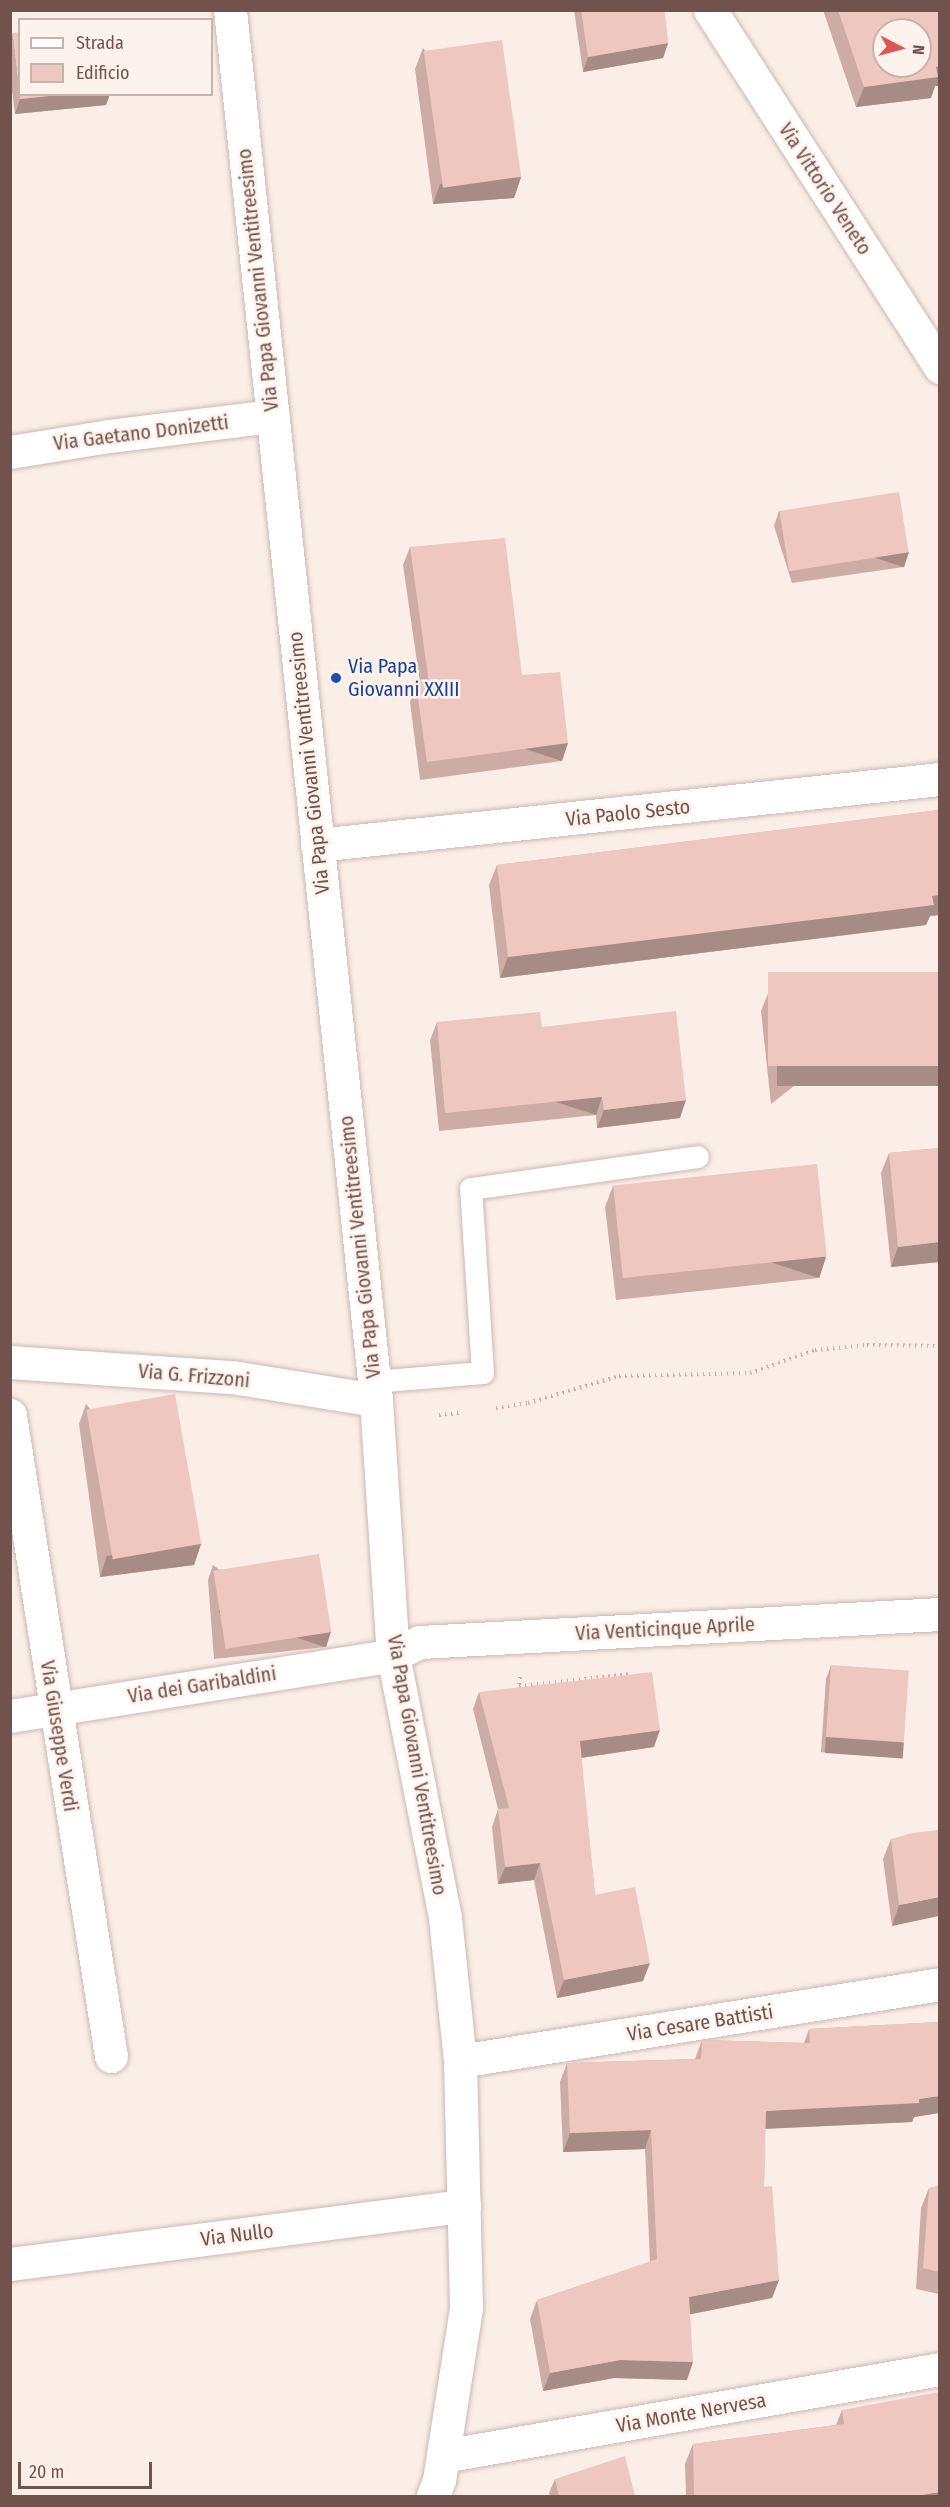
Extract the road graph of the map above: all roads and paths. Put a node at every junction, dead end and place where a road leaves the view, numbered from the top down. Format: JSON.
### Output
{"nodes":[{"id":1,"x":230,"y":10,"type":"edge"},
{"id":2,"x":710,"y":10,"type":"edge"},
{"id":3,"x":939,"y":367,"type":"edge"},
{"id":4,"x":273,"y":416,"type":"junction"},
{"id":5,"x":10,"y":452,"type":"edge"},
{"id":6,"x":939,"y":780,"type":"edge"},
{"id":7,"x":317,"y":845,"type":"junction"},
{"id":8,"x":698,"y":1157,"type":"dead end"},
{"id":9,"x":939,"y":1346,"type":"edge"},
{"id":10,"x":10,"y":1362,"type":"edge"},
{"id":11,"x":431,"y":1377,"type":"junction"},
{"id":12,"x":375,"y":1391,"type":"junction"},
{"id":13,"x":493,"y":1408,"type":"dead end"},
{"id":14,"x":470,"y":1411,"type":"dead end"},
{"id":15,"x":10,"y":1415,"type":"edge"},
{"id":16,"x":939,"y":1614,"type":"edge"},
{"id":17,"x":393,"y":1655,"type":"junction"},
{"id":18,"x":55,"y":1708,"type":"junction"},
{"id":19,"x":10,"y":1716,"type":"edge"},
{"id":20,"x":939,"y":1984,"type":"edge"},
{"id":21,"x":111,"y":2056,"type":"dead end"},
{"id":22,"x":460,"y":2061,"type":"junction"},
{"id":23,"x":464,"y":2206,"type":"junction"},
{"id":24,"x":10,"y":2264,"type":"edge"},
{"id":25,"x":939,"y":2369,"type":"edge"},
{"id":26,"x":434,"y":2482,"type":"edge"}],
"edges":[{"from":1,"to":4,"type":"street","name":"Via Papa Giovanni Ventitreesimo"},
{"from":2,"to":3,"type":"street","name":"Via Vittorio Veneto"},
{"from":4,"to":5,"type":"street","name":"Via Gaetano Donizetti"},
{"from":4,"to":7,"type":"street","name":"Via Papa Giovanni Ventitreesimo"},
{"from":6,"to":7,"type":"street","name":"Via Paolo Sesto"},
{"from":7,"to":12,"type":"street","name":"Via Papa Giovanni Ventitreesimo"},
{"from":8,"to":11,"type":"lane"},
{"from":9,"to":13,"type":"path"},
{"from":10,"to":12,"type":"street","name":"Via G. Frizzoni"},
{"from":11,"to":12,"type":"lane"},
{"from":11,"to":14,"type":"path"},
{"from":12,"to":17,"type":"street","name":"Via Papa Giovanni Ventitreesimo"},
{"from":15,"to":18,"type":"street","name":"Via Giuseppe Verdi"},
{"from":16,"to":17,"type":"street","name":"Via Venticinque Aprile"},
{"from":17,"to":18,"type":"street","name":"Via dei Garibaldini"},
{"from":17,"to":22,"type":"street","name":"Via Papa Giovanni Ventitreesimo"},
{"from":18,"to":19,"type":"street","name":"Via dei Garibaldini"},
{"from":18,"to":21,"type":"street","name":"Via Giuseppe Verdi"},
{"from":20,"to":22,"type":"street","name":"Via Cesare Battisti"},
{"from":22,"to":23,"type":"street","name":"Via Papa Giovanni Ventitreesimo"},
{"from":23,"to":24,"type":"street","name":"Via Nullo"},
{"from":23,"to":26,"type":"street","name":"Via Papa Giovanni Ventitreesimo"},
{"from":25,"to":26,"type":"street","name":"Via Monte Nervesa"}]}
